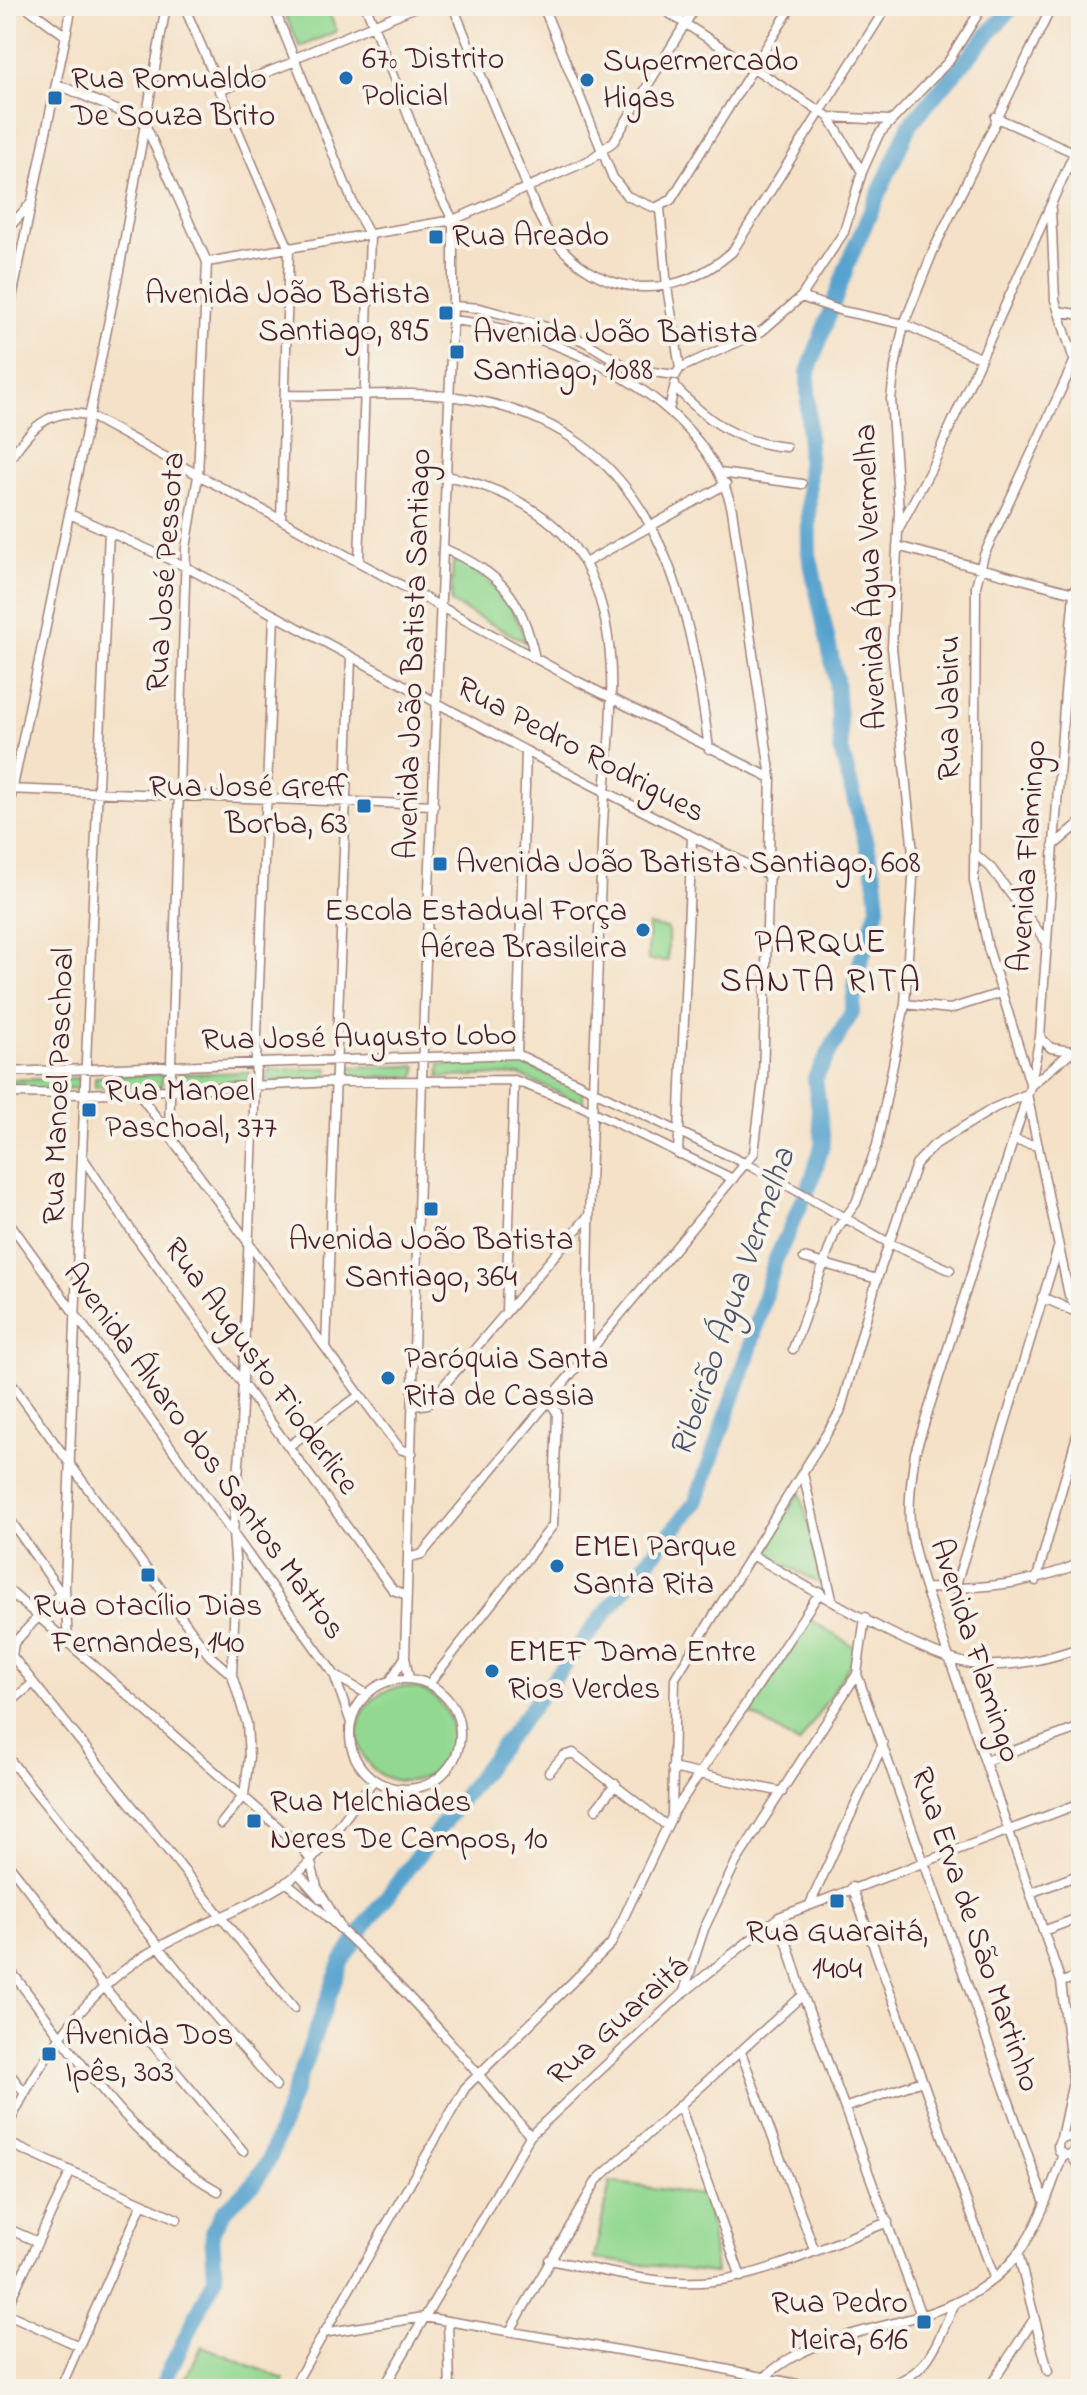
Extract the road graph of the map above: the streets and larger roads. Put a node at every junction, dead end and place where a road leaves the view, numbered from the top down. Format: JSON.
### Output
{"nodes":[{"id":1,"x":25,"y":6,"type":"edge"},
{"id":2,"x":72,"y":6,"type":"edge"},
{"id":3,"x":166,"y":6,"type":"edge"},
{"id":4,"x":184,"y":6,"type":"edge"},
{"id":5,"x":273,"y":6,"type":"edge"},
{"id":6,"x":366,"y":6,"type":"edge"},
{"id":7,"x":418,"y":6,"type":"edge"},
{"id":8,"x":453,"y":6,"type":"edge"},
{"id":9,"x":543,"y":6,"type":"edge"},
{"id":10,"x":658,"y":6,"type":"edge"},
{"id":11,"x":696,"y":6,"type":"edge"},
{"id":12,"x":792,"y":6,"type":"edge"},
{"id":13,"x":887,"y":6,"type":"edge"},
{"id":14,"x":983,"y":6,"type":"edge"},
{"id":15,"x":1052,"y":6,"type":"edge"},
{"id":16,"x":374,"y":23,"type":"junction"},
{"id":17,"x":685,"y":23,"type":"junction"},
{"id":18,"x":66,"y":36,"type":"junction"},
{"id":19,"x":295,"y":59,"type":"junction"},
{"id":20,"x":753,"y":68,"type":"junction"},
{"id":21,"x":57,"y":84,"type":"junction"},
{"id":22,"x":219,"y":91,"type":"junction"},
{"id":23,"x":826,"y":114,"type":"junction"},
{"id":24,"x":995,"y":117,"type":"junction"},
{"id":25,"x":889,"y":120,"type":"junction"},
{"id":26,"x":144,"y":122,"type":"junction"},
{"id":27,"x":1081,"y":138,"type":"edge"},
{"id":28,"x":1073,"y":152,"type":"junction"},
{"id":29,"x":603,"y":153,"type":"junction"},
{"id":30,"x":862,"y":172,"type":"junction"},
{"id":31,"x":529,"y":188,"type":"junction"},
{"id":32,"x":32,"y":202,"type":"junction"},
{"id":33,"x":660,"y":208,"type":"junction"},
{"id":34,"x":1050,"y":208,"type":"junction"},
{"id":35,"x":453,"y":220,"type":"junction"},
{"id":36,"x":6,"y":231,"type":"edge"},
{"id":37,"x":370,"y":236,"type":"junction"},
{"id":38,"x":289,"y":249,"type":"junction"},
{"id":39,"x":6,"y":257,"type":"edge"},
{"id":40,"x":207,"y":262,"type":"junction"},
{"id":41,"x":19,"y":264,"type":"junction"},
{"id":42,"x":667,"y":287,"type":"junction"},
{"id":43,"x":801,"y":297,"type":"junction"},
{"id":44,"x":453,"y":306,"type":"junction"},
{"id":45,"x":1059,"y":311,"type":"junction"},
{"id":46,"x":1081,"y":315,"type":"edge"},
{"id":47,"x":452,"y":320,"type":"junction"},
{"id":48,"x":904,"y":324,"type":"junction"},
{"id":49,"x":6,"y":327,"type":"edge"},
{"id":50,"x":1081,"y":347,"type":"edge"},
{"id":51,"x":980,"y":358,"type":"junction"},
{"id":52,"x":1074,"y":361,"type":"junction"},
{"id":53,"x":678,"y":372,"type":"junction"},
{"id":54,"x":675,"y":387,"type":"junction"},
{"id":55,"x":287,"y":395,"type":"junction"},
{"id":56,"x":363,"y":395,"type":"junction"},
{"id":57,"x":449,"y":397,"type":"junction"},
{"id":58,"x":669,"y":410,"type":"junction"},
{"id":59,"x":90,"y":416,"type":"junction"},
{"id":60,"x":786,"y":447,"type":"dead end"},
{"id":61,"x":6,"y":464,"type":"edge"},
{"id":62,"x":720,"y":473,"type":"junction"},
{"id":63,"x":198,"y":476,"type":"junction"},
{"id":64,"x":446,"y":476,"type":"junction"},
{"id":65,"x":726,"y":484,"type":"junction"},
{"id":66,"x":802,"y":484,"type":"dead end"},
{"id":67,"x":70,"y":514,"type":"junction"},
{"id":68,"x":281,"y":520,"type":"junction"},
{"id":69,"x":653,"y":527,"type":"junction"},
{"id":70,"x":898,"y":530,"type":"junction"},
{"id":71,"x":109,"y":531,"type":"junction"},
{"id":72,"x":897,"y":546,"type":"junction"},
{"id":73,"x":445,"y":549,"type":"junction"},
{"id":74,"x":359,"y":562,"type":"junction"},
{"id":75,"x":585,"y":563,"type":"junction"},
{"id":76,"x":186,"y":567,"type":"junction"},
{"id":77,"x":979,"y":568,"type":"junction"},
{"id":78,"x":1081,"y":575,"type":"edge"},
{"id":79,"x":1074,"y":593,"type":"junction"},
{"id":80,"x":441,"y":607,"type":"junction"},
{"id":81,"x":274,"y":616,"type":"junction"},
{"id":82,"x":351,"y":657,"type":"junction"},
{"id":83,"x":535,"y":658,"type":"junction"},
{"id":84,"x":610,"y":696,"type":"junction"},
{"id":85,"x":437,"y":703,"type":"junction"},
{"id":86,"x":709,"y":749,"type":"junction"},
{"id":87,"x":526,"y":751,"type":"junction"},
{"id":88,"x":771,"y":778,"type":"junction"},
{"id":89,"x":9,"y":790,"type":"edge"},
{"id":90,"x":603,"y":791,"type":"junction"},
{"id":91,"x":95,"y":792,"type":"junction"},
{"id":92,"x":177,"y":793,"type":"junction"},
{"id":93,"x":267,"y":797,"type":"junction"},
{"id":94,"x":344,"y":800,"type":"junction"},
{"id":95,"x":434,"y":805,"type":"junction"},
{"id":96,"x":6,"y":821,"type":"edge"},
{"id":97,"x":1081,"y":822,"type":"edge"},
{"id":98,"x":692,"y":838,"type":"junction"},
{"id":99,"x":1053,"y":846,"type":"junction"},
{"id":100,"x":974,"y":853,"type":"junction"},
{"id":101,"x":770,"y":876,"type":"junction"},
{"id":102,"x":1045,"y":940,"type":"junction"},
{"id":103,"x":1001,"y":993,"type":"junction"},
{"id":104,"x":905,"y":1004,"type":"junction"},
{"id":105,"x":1040,"y":1037,"type":"junction"},
{"id":106,"x":1081,"y":1044,"type":"edge"},
{"id":107,"x":1073,"y":1051,"type":"junction"},
{"id":108,"x":517,"y":1054,"type":"junction"},
{"id":109,"x":423,"y":1055,"type":"junction"},
{"id":110,"x":334,"y":1061,"type":"junction"},
{"id":111,"x":257,"y":1063,"type":"junction"},
{"id":112,"x":169,"y":1066,"type":"junction"},
{"id":113,"x":86,"y":1070,"type":"junction"},
{"id":114,"x":6,"y":1072,"type":"edge"},
{"id":115,"x":514,"y":1080,"type":"junction"},
{"id":116,"x":423,"y":1081,"type":"junction"},
{"id":117,"x":333,"y":1082,"type":"junction"},
{"id":118,"x":256,"y":1085,"type":"junction"},
{"id":119,"x":168,"y":1088,"type":"junction"},
{"id":120,"x":1029,"y":1088,"type":"junction"},
{"id":121,"x":592,"y":1090,"type":"junction"},
{"id":122,"x":137,"y":1091,"type":"junction"},
{"id":123,"x":6,"y":1093,"type":"edge"},
{"id":124,"x":87,"y":1094,"type":"junction"},
{"id":125,"x":591,"y":1112,"type":"junction"},
{"id":126,"x":679,"y":1131,"type":"junction"},
{"id":127,"x":169,"y":1133,"type":"junction"},
{"id":128,"x":1013,"y":1140,"type":"junction"},
{"id":129,"x":1038,"y":1146,"type":"junction"},
{"id":130,"x":678,"y":1154,"type":"junction"},
{"id":131,"x":82,"y":1157,"type":"junction"},
{"id":132,"x":746,"y":1164,"type":"junction"},
{"id":133,"x":733,"y":1179,"type":"junction"},
{"id":134,"x":249,"y":1212,"type":"junction"},
{"id":135,"x":227,"y":1214,"type":"junction"},
{"id":136,"x":589,"y":1215,"type":"junction"},
{"id":137,"x":845,"y":1217,"type":"junction"},
{"id":138,"x":6,"y":1218,"type":"edge"},
{"id":139,"x":889,"y":1243,"type":"junction"},
{"id":140,"x":248,"y":1244,"type":"junction"},
{"id":141,"x":1058,"y":1248,"type":"junction"},
{"id":142,"x":804,"y":1258,"type":"dead end"},
{"id":143,"x":823,"y":1264,"type":"junction"},
{"id":144,"x":267,"y":1270,"type":"junction"},
{"id":145,"x":950,"y":1270,"type":"dead end"},
{"id":146,"x":247,"y":1277,"type":"junction"},
{"id":147,"x":877,"y":1279,"type":"junction"},
{"id":148,"x":1042,"y":1297,"type":"junction"},
{"id":149,"x":326,"y":1309,"type":"junction"},
{"id":150,"x":506,"y":1311,"type":"junction"},
{"id":151,"x":1081,"y":1314,"type":"edge"},
{"id":152,"x":78,"y":1319,"type":"junction"},
{"id":153,"x":306,"y":1324,"type":"junction"},
{"id":154,"x":326,"y":1348,"type":"junction"},
{"id":155,"x":793,"y":1349,"type":"dead end"},
{"id":156,"x":588,"y":1353,"type":"junction"},
{"id":157,"x":6,"y":1376,"type":"edge"},
{"id":158,"x":241,"y":1384,"type":"junction"},
{"id":159,"x":360,"y":1395,"type":"junction"},
{"id":160,"x":549,"y":1402,"type":"junction"},
{"id":161,"x":413,"y":1406,"type":"junction"},
{"id":162,"x":1081,"y":1421,"type":"edge"},
{"id":163,"x":289,"y":1446,"type":"junction"},
{"id":164,"x":412,"y":1453,"type":"junction"},
{"id":165,"x":70,"y":1464,"type":"junction"},
{"id":166,"x":803,"y":1473,"type":"junction"},
{"id":167,"x":6,"y":1514,"type":"edge"},
{"id":168,"x":233,"y":1533,"type":"junction"},
{"id":169,"x":752,"y":1555,"type":"junction"},
{"id":170,"x":408,"y":1558,"type":"junction"},
{"id":171,"x":1081,"y":1563,"type":"edge"},
{"id":172,"x":1036,"y":1581,"type":"junction"},
{"id":173,"x":6,"y":1588,"type":"edge"},
{"id":174,"x":925,"y":1588,"type":"junction"},
{"id":175,"x":955,"y":1588,"type":"junction"},
{"id":176,"x":63,"y":1590,"type":"junction"},
{"id":177,"x":820,"y":1592,"type":"junction"},
{"id":178,"x":407,"y":1595,"type":"junction"},
{"id":179,"x":832,"y":1599,"type":"junction"},
{"id":180,"x":38,"y":1615,"type":"junction"},
{"id":181,"x":865,"y":1617,"type":"junction"},
{"id":182,"x":68,"y":1643,"type":"junction"},
{"id":183,"x":1081,"y":1647,"type":"edge"},
{"id":184,"x":405,"y":1657,"type":"junction"},
{"id":185,"x":950,"y":1658,"type":"junction"},
{"id":186,"x":334,"y":1674,"type":"junction"},
{"id":187,"x":857,"y":1674,"type":"junction"},
{"id":188,"x":232,"y":1675,"type":"junction"},
{"id":189,"x":409,"y":1679,"type":"junction"},
{"id":190,"x":390,"y":1681,"type":"junction"},
{"id":191,"x":32,"y":1684,"type":"junction"},
{"id":192,"x":429,"y":1684,"type":"junction"},
{"id":193,"x":367,"y":1694,"type":"junction"},
{"id":194,"x":6,"y":1706,"type":"edge"},
{"id":195,"x":351,"y":1723,"type":"junction"},
{"id":196,"x":1081,"y":1727,"type":"edge"},
{"id":197,"x":883,"y":1744,"type":"junction"},
{"id":198,"x":6,"y":1755,"type":"edge"},
{"id":199,"x":985,"y":1761,"type":"junction"},
{"id":200,"x":672,"y":1768,"type":"junction"},
{"id":201,"x":549,"y":1772,"type":"dead end"},
{"id":202,"x":700,"y":1776,"type":"junction"},
{"id":203,"x":374,"y":1780,"type":"junction"},
{"id":204,"x":616,"y":1784,"type":"junction"},
{"id":205,"x":782,"y":1792,"type":"junction"},
{"id":206,"x":244,"y":1795,"type":"junction"},
{"id":207,"x":1081,"y":1803,"type":"edge"},
{"id":208,"x":596,"y":1809,"type":"dead end"},
{"id":209,"x":672,"y":1816,"type":"junction"},
{"id":210,"x":221,"y":1824,"type":"dead end"},
{"id":211,"x":667,"y":1826,"type":"junction"},
{"id":212,"x":1008,"y":1828,"type":"junction"},
{"id":213,"x":310,"y":1859,"type":"junction"},
{"id":214,"x":6,"y":1861,"type":"edge"},
{"id":215,"x":924,"y":1862,"type":"junction"},
{"id":216,"x":298,"y":1873,"type":"junction"},
{"id":217,"x":1081,"y":1874,"type":"edge"},
{"id":218,"x":286,"y":1882,"type":"junction"},
{"id":219,"x":852,"y":1887,"type":"junction"},
{"id":220,"x":1030,"y":1893,"type":"junction"},
{"id":221,"x":811,"y":1902,"type":"junction"},
{"id":222,"x":332,"y":1911,"type":"junction"},
{"id":223,"x":223,"y":1915,"type":"junction"},
{"id":224,"x":779,"y":1917,"type":"junction"},
{"id":225,"x":1081,"y":1917,"type":"edge"},
{"id":226,"x":342,"y":1927,"type":"junction"},
{"id":227,"x":1043,"y":1931,"type":"junction"},
{"id":228,"x":158,"y":1947,"type":"junction"},
{"id":229,"x":6,"y":1965,"type":"edge"},
{"id":230,"x":1081,"y":1976,"type":"edge"},
{"id":231,"x":1061,"y":1982,"type":"junction"},
{"id":232,"x":105,"y":1988,"type":"junction"},
{"id":233,"x":682,"y":1994,"type":"junction"},
{"id":234,"x":803,"y":1995,"type":"junction"},
{"id":235,"x":294,"y":2008,"type":"dead end"},
{"id":236,"x":61,"y":2034,"type":"junction"},
{"id":237,"x":741,"y":2052,"type":"junction"},
{"id":238,"x":6,"y":2069,"type":"edge"},
{"id":239,"x":476,"y":2074,"type":"junction"},
{"id":240,"x":922,"y":2081,"type":"junction"},
{"id":241,"x":1075,"y":2084,"type":"edge"},
{"id":242,"x":276,"y":2086,"type":"dead end"},
{"id":243,"x":24,"y":2092,"type":"junction"},
{"id":244,"x":680,"y":2106,"type":"junction"},
{"id":245,"x":847,"y":2107,"type":"junction"},
{"id":246,"x":6,"y":2130,"type":"edge"},
{"id":247,"x":530,"y":2136,"type":"junction"},
{"id":248,"x":1061,"y":2138,"type":"junction"},
{"id":249,"x":6,"y":2142,"type":"edge"},
{"id":250,"x":1075,"y":2143,"type":"junction"},
{"id":251,"x":243,"y":2151,"type":"dead end"},
{"id":252,"x":1067,"y":2154,"type":"junction"},
{"id":253,"x":1081,"y":2159,"type":"edge"},
{"id":254,"x":1081,"y":2170,"type":"edge"},
{"id":255,"x":71,"y":2171,"type":"junction"},
{"id":256,"x":218,"y":2191,"type":"dead end"},
{"id":257,"x":1045,"y":2203,"type":"junction"},
{"id":258,"x":142,"y":2204,"type":"junction"},
{"id":259,"x":177,"y":2219,"type":"dead end"},
{"id":260,"x":888,"y":2222,"type":"junction"},
{"id":261,"x":6,"y":2228,"type":"edge"},
{"id":262,"x":38,"y":2242,"type":"junction"},
{"id":263,"x":814,"y":2249,"type":"junction"},
{"id":264,"x":1018,"y":2253,"type":"junction"},
{"id":265,"x":549,"y":2260,"type":"junction"},
{"id":266,"x":741,"y":2277,"type":"junction"},
{"id":267,"x":994,"y":2277,"type":"junction"},
{"id":268,"x":954,"y":2305,"type":"junction"},
{"id":269,"x":6,"y":2311,"type":"edge"},
{"id":270,"x":424,"y":2317,"type":"junction"},
{"id":271,"x":922,"y":2318,"type":"junction"},
{"id":272,"x":1034,"y":2319,"type":"junction"},
{"id":273,"x":448,"y":2321,"type":"junction"},
{"id":274,"x":510,"y":2331,"type":"junction"},
{"id":275,"x":323,"y":2333,"type":"junction"},
{"id":276,"x":79,"y":2346,"type":"junction"},
{"id":277,"x":1048,"y":2371,"type":"dead end"},
{"id":278,"x":764,"y":2376,"type":"junction"},
{"id":279,"x":60,"y":2389,"type":"edge"},
{"id":280,"x":292,"y":2389,"type":"edge"},
{"id":281,"x":383,"y":2389,"type":"edge"},
{"id":282,"x":450,"y":2389,"type":"edge"},
{"id":283,"x":753,"y":2389,"type":"edge"},
{"id":284,"x":821,"y":2389,"type":"edge"},
{"id":285,"x":875,"y":2389,"type":"edge"},
{"id":286,"x":988,"y":2389,"type":"edge"}],
"edges":[{"from":1,"to":18,"type":"street"},
{"from":2,"to":18,"type":"street"},
{"from":3,"to":26,"type":"street"},
{"from":4,"to":22,"type":"street"},
{"from":5,"to":19,"type":"street"},
{"from":6,"to":16,"type":"street","name":"Avenida João Batista Santiago"},
{"from":7,"to":16,"type":"street"},
{"from":8,"to":31,"type":"street"},
{"from":9,"to":29,"type":"street"},
{"from":10,"to":17,"type":"street"},
{"from":11,"to":17,"type":"street"},
{"from":12,"to":20,"type":"street"},
{"from":13,"to":23,"type":"street"},
{"from":14,"to":25,"type":"street"},
{"from":15,"to":24,"type":"street","name":"Avenida Água Vermelha"},
{"from":16,"to":19,"type":"street"},
{"from":16,"to":35,"type":"street","name":"Avenida João Batista Santiago"},
{"from":17,"to":20,"type":"street"},
{"from":17,"to":29,"type":"street"},
{"from":18,"to":21,"type":"street"},
{"from":19,"to":22,"type":"street"},
{"from":19,"to":37,"type":"street"},
{"from":20,"to":23,"type":"street"},
{"from":20,"to":33,"type":"street"},
{"from":21,"to":26,"type":"street"},
{"from":21,"to":32,"type":"street"},
{"from":22,"to":38,"type":"street"},
{"from":23,"to":25,"type":"street"},
{"from":23,"to":30,"type":"street"},
{"from":23,"to":42,"type":"street"},
{"from":24,"to":28,"type":"street"},
{"from":24,"to":48,"type":"street","name":"Avenida Água Vermelha"},
{"from":25,"to":30,"type":"street"},
{"from":26,"to":40,"type":"street","name":"Rua José Pessota"},
{"from":26,"to":59,"type":"street"},
{"from":27,"to":28,"type":"street"},
{"from":28,"to":34,"type":"street"},
{"from":29,"to":31,"type":"street"},
{"from":29,"to":33,"type":"street"},
{"from":30,"to":43,"type":"street"},
{"from":31,"to":35,"type":"street"},
{"from":31,"to":42,"type":"street"},
{"from":32,"to":36,"type":"street"},
{"from":32,"to":41,"type":"street"},
{"from":33,"to":42,"type":"street"},
{"from":34,"to":45,"type":"street"},
{"from":34,"to":51,"type":"street"},
{"from":35,"to":37,"type":"street"},
{"from":35,"to":44,"type":"street","name":"Avenida João Batista Santiago"},
{"from":37,"to":38,"type":"street"},
{"from":37,"to":56,"type":"street"},
{"from":38,"to":40,"type":"street"},
{"from":38,"to":55,"type":"street"},
{"from":39,"to":41,"type":"street"},
{"from":40,"to":63,"type":"street","name":"Rua José Pessota"},
{"from":41,"to":49,"type":"street"},
{"from":42,"to":53,"type":"street"},
{"from":43,"to":48,"type":"street"},
{"from":43,"to":53,"type":"street"},
{"from":44,"to":47,"type":"street","name":"Avenida João Batista Santiago"},
{"from":44,"to":53,"type":"street"},
{"from":45,"to":46,"type":"street"},
{"from":45,"to":52,"type":"street"},
{"from":47,"to":57,"type":"street","name":"Avenida João Batista Santiago"},
{"from":47,"to":58,"type":"street"},
{"from":48,"to":51,"type":"street"},
{"from":48,"to":70,"type":"street","name":"Avenida Água Vermelha"},
{"from":50,"to":52,"type":"street","name":"Rua Jabiru"},
{"from":51,"to":70,"type":"street"},
{"from":52,"to":77,"type":"street","name":"Rua Jabiru"},
{"from":53,"to":54,"type":"street"},
{"from":54,"to":58,"type":"street"},
{"from":54,"to":60,"type":"street"},
{"from":55,"to":56,"type":"street"},
{"from":55,"to":68,"type":"street"},
{"from":56,"to":57,"type":"street"},
{"from":56,"to":74,"type":"street"},
{"from":57,"to":64,"type":"street","name":"Avenida João Batista Santiago"},
{"from":57,"to":69,"type":"street"},
{"from":58,"to":62,"type":"street"},
{"from":59,"to":61,"type":"street"},
{"from":59,"to":63,"type":"street"},
{"from":59,"to":67,"type":"street"},
{"from":62,"to":65,"type":"street"},
{"from":62,"to":66,"type":"street"},
{"from":63,"to":68,"type":"street"},
{"from":63,"to":76,"type":"street","name":"Rua José Pessota"},
{"from":64,"to":73,"type":"street","name":"Avenida João Batista Santiago"},
{"from":64,"to":75,"type":"street"},
{"from":65,"to":69,"type":"street"},
{"from":65,"to":88,"type":"street"},
{"from":67,"to":71,"type":"street","name":"Rua Pedro Rodrigues"},
{"from":67,"to":89,"type":"street"},
{"from":68,"to":74,"type":"street"},
{"from":69,"to":75,"type":"street"},
{"from":69,"to":86,"type":"street"},
{"from":70,"to":72,"type":"street","name":"Avenida Água Vermelha"},
{"from":71,"to":76,"type":"street","name":"Rua Pedro Rodrigues"},
{"from":71,"to":91,"type":"street","name":"Rua Manoel Paschoal"},
{"from":72,"to":77,"type":"street"},
{"from":72,"to":104,"type":"street","name":"Avenida Água Vermelha"},
{"from":73,"to":80,"type":"street","name":"Avenida João Batista Santiago"},
{"from":73,"to":83,"type":"street"},
{"from":74,"to":80,"type":"street"},
{"from":75,"to":84,"type":"street"},
{"from":76,"to":81,"type":"street","name":"Rua Pedro Rodrigues"},
{"from":76,"to":92,"type":"street","name":"Rua José Pessota"},
{"from":77,"to":79,"type":"street"},
{"from":77,"to":100,"type":"street","name":"Rua Jabiru"},
{"from":78,"to":79,"type":"street","name":"Avenida Flamingo"},
{"from":79,"to":99,"type":"street","name":"Avenida Flamingo"},
{"from":80,"to":83,"type":"street"},
{"from":80,"to":85,"type":"street","name":"Avenida João Batista Santiago"},
{"from":81,"to":82,"type":"street","name":"Rua Pedro Rodrigues"},
{"from":81,"to":93,"type":"street"},
{"from":82,"to":85,"type":"street","name":"Rua Pedro Rodrigues"},
{"from":82,"to":94,"type":"street"},
{"from":83,"to":84,"type":"street"},
{"from":84,"to":86,"type":"street"},
{"from":84,"to":90,"type":"street"},
{"from":85,"to":87,"type":"street","name":"Rua Pedro Rodrigues"},
{"from":85,"to":95,"type":"street","name":"Avenida João Batista Santiago"},
{"from":86,"to":88,"type":"street"},
{"from":87,"to":90,"type":"street","name":"Rua Pedro Rodrigues"},
{"from":87,"to":108,"type":"street"},
{"from":88,"to":101,"type":"street"},
{"from":89,"to":91,"type":"street"},
{"from":89,"to":96,"type":"street"},
{"from":90,"to":98,"type":"street","name":"Rua Pedro Rodrigues"},
{"from":90,"to":121,"type":"street"},
{"from":91,"to":92,"type":"street"},
{"from":91,"to":113,"type":"street","name":"Rua Manoel Paschoal"},
{"from":92,"to":93,"type":"street"},
{"from":92,"to":112,"type":"street","name":"Rua José Pessota"},
{"from":93,"to":94,"type":"street"},
{"from":93,"to":111,"type":"street"},
{"from":94,"to":95,"type":"street"},
{"from":94,"to":110,"type":"street"},
{"from":95,"to":109,"type":"street","name":"Avenida João Batista Santiago"},
{"from":97,"to":99,"type":"street"},
{"from":98,"to":101,"type":"street","name":"Rua Pedro Rodrigues"},
{"from":98,"to":126,"type":"street"},
{"from":99,"to":102,"type":"street","name":"Avenida Flamingo"},
{"from":100,"to":102,"type":"street"},
{"from":100,"to":103,"type":"street","name":"Rua Jabiru"},
{"from":101,"to":132,"type":"street"},
{"from":102,"to":105,"type":"street","name":"Avenida Flamingo"},
{"from":103,"to":104,"type":"street"},
{"from":103,"to":120,"type":"street","name":"Rua Jabiru"},
{"from":104,"to":137,"type":"street","name":"Avenida Água Vermelha"},
{"from":105,"to":107,"type":"street"},
{"from":105,"to":120,"type":"street","name":"Avenida Flamingo"},
{"from":106,"to":107,"type":"street"},
{"from":107,"to":120,"type":"street"},
{"from":108,"to":109,"type":"street","name":"Rua José Augusto Lobo"},
{"from":108,"to":121,"type":"street","name":"Rua José Augusto Lobo"},
{"from":109,"to":110,"type":"street","name":"Rua José Augusto Lobo"},
{"from":109,"to":116,"type":"street","name":"Avenida João Batista Santiago"},
{"from":110,"to":111,"type":"street","name":"Rua José Augusto Lobo"},
{"from":110,"to":117,"type":"street"},
{"from":111,"to":112,"type":"street","name":"Rua José Augusto Lobo"},
{"from":111,"to":118,"type":"street"},
{"from":112,"to":113,"type":"street","name":"Rua José Augusto Lobo"},
{"from":112,"to":119,"type":"street","name":"Rua José Pessota"},
{"from":113,"to":114,"type":"street","name":"Rua José Augusto Lobo"},
{"from":113,"to":124,"type":"street","name":"Rua Manoel Paschoal"},
{"from":115,"to":116,"type":"street","name":"Rua José Augusto Lobo"},
{"from":115,"to":125,"type":"street","name":"Rua José Augusto Lobo"},
{"from":115,"to":150,"type":"street"},
{"from":116,"to":117,"type":"street","name":"Rua José Augusto Lobo"},
{"from":116,"to":161,"type":"street","name":"Avenida João Batista Santiago"},
{"from":117,"to":118,"type":"street","name":"Rua José Augusto Lobo"},
{"from":117,"to":149,"type":"street"},
{"from":118,"to":119,"type":"street","name":"Rua José Augusto Lobo"},
{"from":118,"to":134,"type":"street"},
{"from":119,"to":122,"type":"street","name":"Rua José Augusto Lobo"},
{"from":119,"to":127,"type":"street","name":"Rua José Pessota"},
{"from":120,"to":128,"type":"street","name":"Avenida Flamingo"},
{"from":120,"to":129,"type":"street","name":"Rua Jabiru"},
{"from":120,"to":139,"type":"street"},
{"from":121,"to":125,"type":"street"},
{"from":121,"to":126,"type":"street","name":"Rua José Augusto Lobo"},
{"from":122,"to":124,"type":"street","name":"Rua José Augusto Lobo"},
{"from":122,"to":127,"type":"street"},
{"from":123,"to":124,"type":"street","name":"Rua José Augusto Lobo"},
{"from":124,"to":131,"type":"street","name":"Rua Manoel Paschoal"},
{"from":125,"to":130,"type":"street","name":"Rua José Augusto Lobo"},
{"from":125,"to":136,"type":"street"},
{"from":126,"to":130,"type":"street"},
{"from":126,"to":132,"type":"street","name":"Rua José Augusto Lobo"},
{"from":127,"to":135,"type":"street"},
{"from":128,"to":129,"type":"street"},
{"from":128,"to":174,"type":"street","name":"Avenida Flamingo"},
{"from":129,"to":141,"type":"street","name":"Rua Jabiru"},
{"from":130,"to":133,"type":"street","name":"Rua José Augusto Lobo"},
{"from":131,"to":152,"type":"street","name":"Rua Manoel Paschoal"},
{"from":131,"to":158,"type":"street","name":"Rua Augusto Fioderlice"},
{"from":132,"to":133,"type":"street"},
{"from":132,"to":137,"type":"street","name":"Rua José Augusto Lobo"},
{"from":133,"to":156,"type":"street"},
{"from":134,"to":135,"type":"street"},
{"from":134,"to":140,"type":"street"},
{"from":135,"to":140,"type":"street"},
{"from":136,"to":150,"type":"street"},
{"from":136,"to":156,"type":"street"},
{"from":137,"to":139,"type":"street","name":"Rua José Augusto Lobo"},
{"from":137,"to":143,"type":"street","name":"Avenida Água Vermelha"},
{"from":138,"to":152,"type":"street","name":"Avenida Álvaro dos Santos Mattos"},
{"from":139,"to":145,"type":"street","name":"Rua José Augusto Lobo"},
{"from":139,"to":147,"type":"street"},
{"from":140,"to":144,"type":"street"},
{"from":140,"to":146,"type":"street"},
{"from":141,"to":148,"type":"street"},
{"from":141,"to":151,"type":"street","name":"Rua Jabiru"},
{"from":142,"to":143,"type":"street"},
{"from":143,"to":147,"type":"street"},
{"from":143,"to":155,"type":"street","name":"Avenida Água Vermelha"},
{"from":144,"to":146,"type":"street"},
{"from":144,"to":153,"type":"street"},
{"from":146,"to":158,"type":"street"},
{"from":147,"to":166,"type":"street"},
{"from":148,"to":151,"type":"street","name":"Rua Jabiru"},
{"from":148,"to":175,"type":"street"},
{"from":149,"to":153,"type":"street"},
{"from":149,"to":154,"type":"street"},
{"from":150,"to":161,"type":"street"},
{"from":152,"to":165,"type":"street","name":"Rua Manoel Paschoal"},
{"from":152,"to":168,"type":"street","name":"Avenida Álvaro dos Santos Mattos"},
{"from":153,"to":154,"type":"street"},
{"from":154,"to":159,"type":"street"},
{"from":156,"to":160,"type":"street"},
{"from":157,"to":165,"type":"street"},
{"from":158,"to":163,"type":"street","name":"Rua Augusto Fioderlice"},
{"from":158,"to":168,"type":"street"},
{"from":159,"to":163,"type":"street"},
{"from":159,"to":164,"type":"street"},
{"from":160,"to":170,"type":"street"},
{"from":160,"to":192,"type":"street"},
{"from":161,"to":164,"type":"street","name":"Avenida João Batista Santiago"},
{"from":162,"to":172,"type":"street"},
{"from":163,"to":178,"type":"street","name":"Rua Augusto Fioderlice"},
{"from":164,"to":170,"type":"street","name":"Avenida João Batista Santiago"},
{"from":165,"to":176,"type":"street","name":"Rua Manoel Paschoal"},
{"from":165,"to":188,"type":"street"},
{"from":166,"to":169,"type":"street"},
{"from":166,"to":179,"type":"street"},
{"from":167,"to":176,"type":"street"},
{"from":168,"to":186,"type":"street","name":"Avenida Álvaro dos Santos Mattos"},
{"from":168,"to":188,"type":"street"},
{"from":169,"to":177,"type":"street"},
{"from":169,"to":200,"type":"street"},
{"from":170,"to":178,"type":"street","name":"Avenida João Batista Santiago"},
{"from":171,"to":172,"type":"street"},
{"from":172,"to":175,"type":"street"},
{"from":173,"to":180,"type":"street"},
{"from":174,"to":175,"type":"street"},
{"from":174,"to":185,"type":"street","name":"Avenida Flamingo"},
{"from":176,"to":180,"type":"street"},
{"from":176,"to":182,"type":"street","name":"Rua Manoel Paschoal"},
{"from":177,"to":179,"type":"street"},
{"from":177,"to":202,"type":"street"},
{"from":178,"to":184,"type":"street","name":"Avenida João Batista Santiago"},
{"from":179,"to":181,"type":"street"},
{"from":180,"to":182,"type":"street"},
{"from":180,"to":191,"type":"street"},
{"from":181,"to":185,"type":"street"},
{"from":181,"to":187,"type":"street"},
{"from":182,"to":206,"type":"street"},
{"from":183,"to":185,"type":"street"},
{"from":184,"to":189,"type":"street","name":"Avenida João Batista Santiago"},
{"from":184,"to":190,"type":"street"},
{"from":185,"to":199,"type":"street","name":"Avenida Flamingo"},
{"from":186,"to":193,"type":"street","name":"Avenida Álvaro dos Santos Mattos"},
{"from":186,"to":195,"type":"street","name":"Avenida Álvaro dos Santos Mattos"},
{"from":187,"to":197,"type":"street","name":"Rua Erva de São Martinho"},
{"from":187,"to":205,"type":"street"},
{"from":188,"to":206,"type":"street"},
{"from":189,"to":190,"type":"street"},
{"from":189,"to":192,"type":"street"},
{"from":190,"to":193,"type":"street"},
{"from":191,"to":194,"type":"street"},
{"from":191,"to":223,"type":"street"},
{"from":192,"to":203,"type":"street"},
{"from":193,"to":195,"type":"street"},
{"from":195,"to":203,"type":"street"},
{"from":196,"to":199,"type":"street"},
{"from":197,"to":215,"type":"street","name":"Rua Erva de São Martinho"},
{"from":197,"to":221,"type":"street"},
{"from":198,"to":228,"type":"street"},
{"from":199,"to":212,"type":"street","name":"Avenida Flamingo"},
{"from":200,"to":202,"type":"street"},
{"from":200,"to":209,"type":"street"},
{"from":201,"to":204,"type":"street"},
{"from":202,"to":205,"type":"street"},
{"from":202,"to":209,"type":"street"},
{"from":203,"to":213,"type":"street"},
{"from":204,"to":208,"type":"street"},
{"from":204,"to":211,"type":"street"},
{"from":205,"to":233,"type":"street"},
{"from":206,"to":210,"type":"street"},
{"from":206,"to":213,"type":"street"},
{"from":207,"to":212,"type":"street","name":"Rua Guaraitá"},
{"from":209,"to":211,"type":"street"},
{"from":211,"to":239,"type":"street"},
{"from":212,"to":215,"type":"street","name":"Rua Guaraitá"},
{"from":212,"to":220,"type":"street","name":"Avenida Flamingo"},
{"from":213,"to":216,"type":"street"},
{"from":213,"to":222,"type":"street"},
{"from":214,"to":232,"type":"street"},
{"from":215,"to":219,"type":"street","name":"Rua Guaraitá"},
{"from":215,"to":257,"type":"street","name":"Rua Erva de São Martinho"},
{"from":216,"to":218,"type":"street"},
{"from":216,"to":222,"type":"street"},
{"from":217,"to":220,"type":"street"},
{"from":218,"to":223,"type":"street"},
{"from":218,"to":226,"type":"street"},
{"from":219,"to":221,"type":"street","name":"Rua Guaraitá"},
{"from":219,"to":240,"type":"street"},
{"from":220,"to":227,"type":"street","name":"Avenida Flamingo"},
{"from":221,"to":224,"type":"street","name":"Rua Guaraitá"},
{"from":222,"to":226,"type":"street"},
{"from":223,"to":228,"type":"street"},
{"from":223,"to":235,"type":"street"},
{"from":224,"to":233,"type":"street","name":"Rua Guaraitá"},
{"from":224,"to":234,"type":"street"},
{"from":225,"to":227,"type":"street"},
{"from":226,"to":239,"type":"street"},
{"from":227,"to":231,"type":"street","name":"Avenida Flamingo"},
{"from":228,"to":232,"type":"street"},
{"from":228,"to":242,"type":"street"},
{"from":229,"to":236,"type":"street"},
{"from":230,"to":231,"type":"street"},
{"from":231,"to":241,"type":"street","name":"Avenida Flamingo"},
{"from":232,"to":236,"type":"street"},
{"from":232,"to":251,"type":"street"},
{"from":233,"to":247,"type":"street","name":"Rua Guaraitá"},
{"from":234,"to":237,"type":"street"},
{"from":234,"to":245,"type":"street"},
{"from":236,"to":243,"type":"street"},
{"from":236,"to":256,"type":"street"},
{"from":237,"to":244,"type":"street"},
{"from":237,"to":263,"type":"street"},
{"from":238,"to":243,"type":"street"},
{"from":239,"to":247,"type":"street"},
{"from":239,"to":275,"type":"street"},
{"from":240,"to":245,"type":"street"},
{"from":240,"to":267,"type":"street"},
{"from":241,"to":248,"type":"street","name":"Avenida Flamingo"},
{"from":241,"to":250,"type":"street","name":"Avenida Flamingo"},
{"from":243,"to":246,"type":"street"},
{"from":244,"to":265,"type":"street"},
{"from":244,"to":266,"type":"street"},
{"from":245,"to":260,"type":"street"},
{"from":247,"to":270,"type":"street","name":"Rua Guaraitá"},
{"from":248,"to":250,"type":"street"},
{"from":248,"to":252,"type":"street","name":"Avenida Flamingo"},
{"from":249,"to":255,"type":"street"},
{"from":250,"to":252,"type":"street"},
{"from":250,"to":253,"type":"street"},
{"from":252,"to":254,"type":"street"},
{"from":252,"to":257,"type":"street"},
{"from":255,"to":258,"type":"street"},
{"from":255,"to":262,"type":"street"},
{"from":257,"to":264,"type":"street"},
{"from":258,"to":259,"type":"street"},
{"from":258,"to":276,"type":"street"},
{"from":260,"to":263,"type":"street"},
{"from":260,"to":271,"type":"street"},
{"from":261,"to":262,"type":"street"},
{"from":262,"to":269,"type":"street"},
{"from":263,"to":266,"type":"street"},
{"from":264,"to":267,"type":"street"},
{"from":264,"to":272,"type":"street"},
{"from":265,"to":266,"type":"street"},
{"from":265,"to":274,"type":"street"},
{"from":267,"to":268,"type":"street"},
{"from":268,"to":271,"type":"street"},
{"from":268,"to":285,"type":"street"},
{"from":269,"to":276,"type":"street"},
{"from":270,"to":273,"type":"street"},
{"from":270,"to":275,"type":"street"},
{"from":270,"to":281,"type":"street","name":"Rua Guaraitá"},
{"from":271,"to":278,"type":"street"},
{"from":272,"to":277,"type":"street"},
{"from":272,"to":286,"type":"street"},
{"from":273,"to":274,"type":"street"},
{"from":273,"to":282,"type":"street"},
{"from":274,"to":278,"type":"street"},
{"from":275,"to":280,"type":"street"},
{"from":276,"to":279,"type":"street"},
{"from":278,"to":283,"type":"street"},
{"from":278,"to":284,"type":"street"}]}
